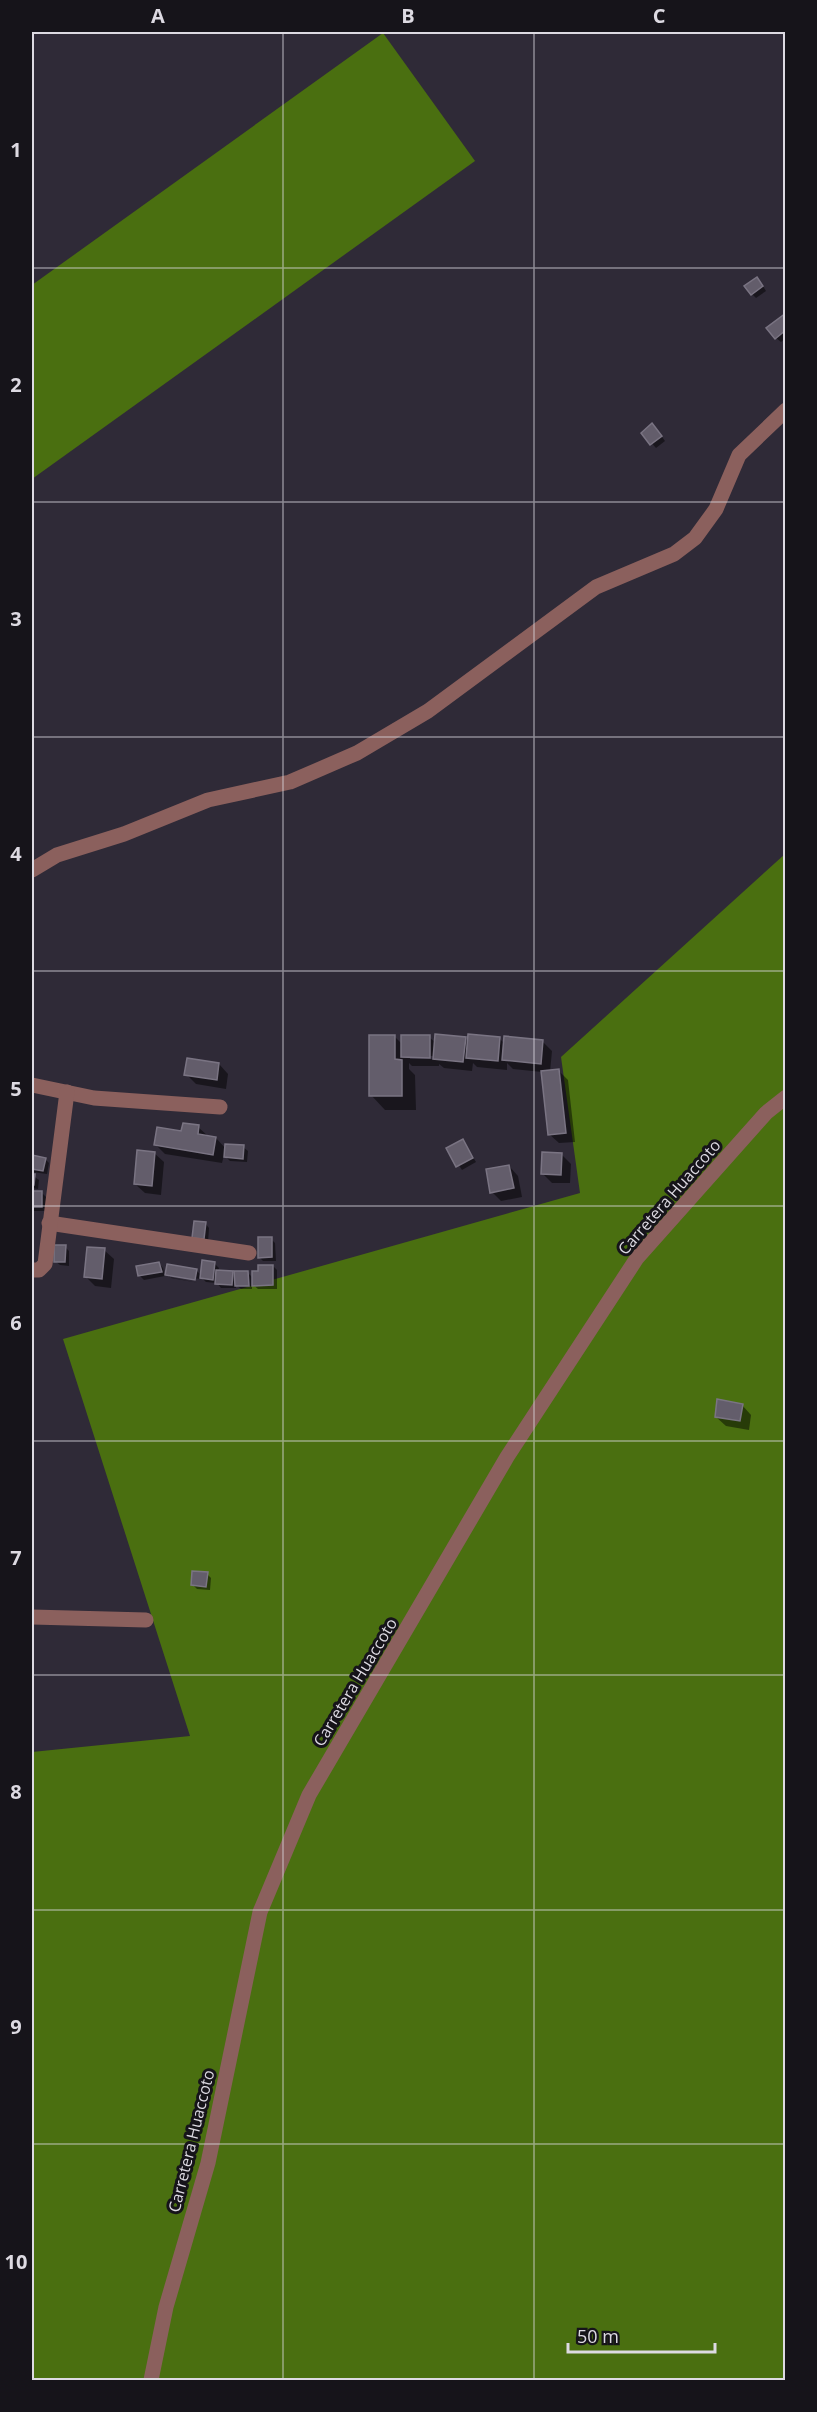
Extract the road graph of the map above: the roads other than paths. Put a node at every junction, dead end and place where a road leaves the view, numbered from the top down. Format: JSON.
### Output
{"nodes":[{"id":1,"x":786,"y":410,"type":"edge"},
{"id":2,"x":32,"y":870,"type":"edge"},
{"id":3,"x":32,"y":1085,"type":"edge"},
{"id":4,"x":67,"y":1092,"type":"junction"},
{"id":5,"x":786,"y":1097,"type":"edge"},
{"id":6,"x":220,"y":1107,"type":"dead end"},
{"id":7,"x":49,"y":1222,"type":"junction"},
{"id":8,"x":249,"y":1253,"type":"dead end"},
{"id":9,"x":32,"y":1270,"type":"edge"},
{"id":10,"x":32,"y":1617,"type":"edge"},
{"id":11,"x":146,"y":1620,"type":"dead end"},
{"id":12,"x":151,"y":2380,"type":"edge"}],
"edges":[{"from":1,"to":2,"type":"street"},
{"from":3,"to":4,"type":"street"},
{"from":4,"to":6,"type":"street"},
{"from":4,"to":7,"type":"street"},
{"from":5,"to":12,"type":"street","name":"Carretera Huaccoto"},
{"from":7,"to":8,"type":"street"},
{"from":7,"to":9,"type":"street"},
{"from":10,"to":11,"type":"street"}]}
